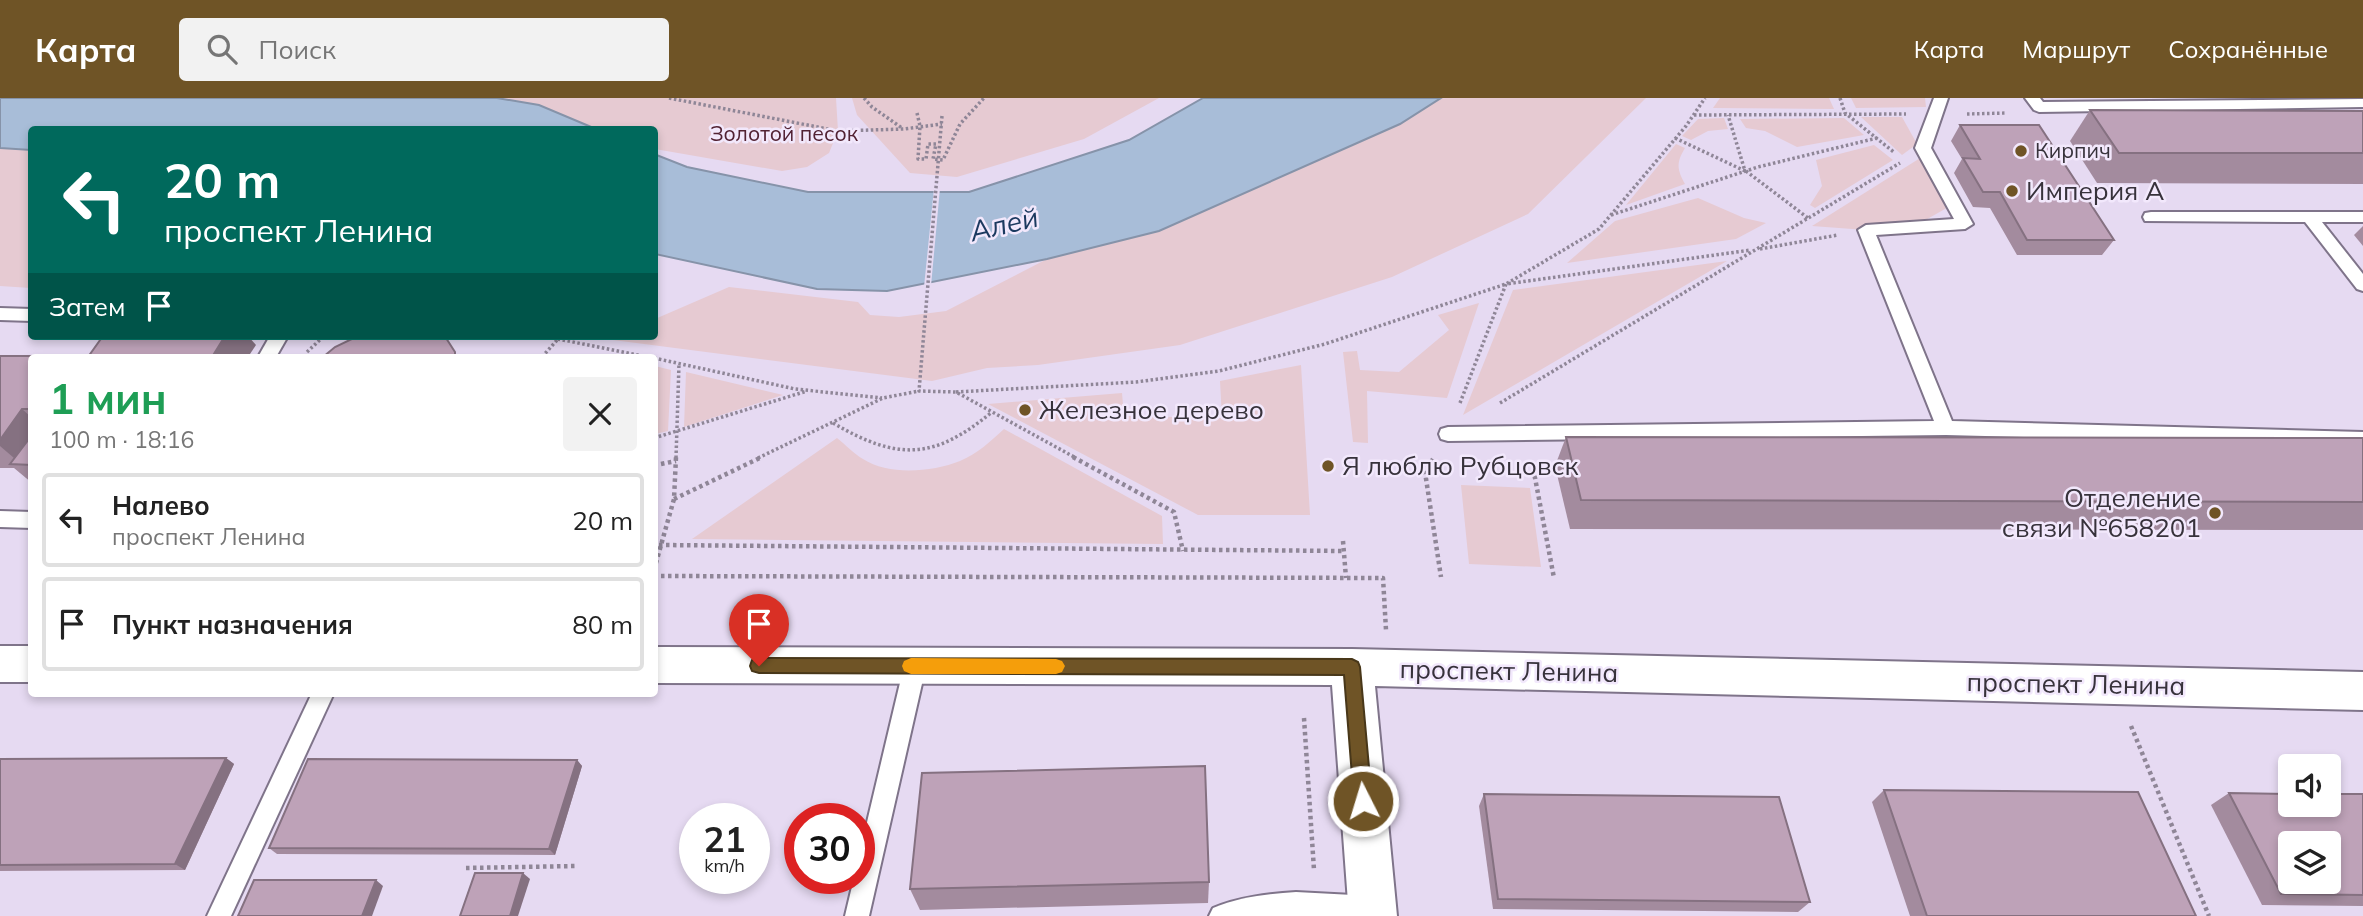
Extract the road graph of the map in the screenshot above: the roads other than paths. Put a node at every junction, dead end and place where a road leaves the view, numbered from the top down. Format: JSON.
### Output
{"nodes":[{"id":1,"x":2032,"y":98,"type":"edge"},
{"id":2,"x":2359,"y":103,"type":"edge"},
{"id":3,"x":1939,"y":106,"type":"edge"},
{"id":4,"x":2151,"y":217,"type":"dead end"},
{"id":5,"x":2309,"y":217,"type":"junction"},
{"id":6,"x":2363,"y":217,"type":"edge"},
{"id":7,"x":2363,"y":285,"type":"edge"},
{"id":8,"x":0,"y":314,"type":"edge"},
{"id":9,"x":28,"y":315,"type":"edge"},
{"id":10,"x":1946,"y":428,"type":"junction"},
{"id":11,"x":1448,"y":434,"type":"road end"},
{"id":12,"x":2363,"y":439,"type":"edge"},
{"id":13,"x":0,"y":519,"type":"edge"},
{"id":14,"x":28,"y":520,"type":"edge"},
{"id":15,"x":0,"y":664,"type":"edge"},
{"id":16,"x":28,"y":664,"type":"edge"},
{"id":17,"x":658,"y":666,"type":"edge"},
{"id":18,"x":915,"y":666,"type":"junction"},
{"id":19,"x":1370,"y":667,"type":"junction"},
{"id":20,"x":2363,"y":691,"type":"edge"},
{"id":21,"x":321,"y":697,"type":"edge"},
{"id":22,"x":1373,"y":912,"type":"edge"},
{"id":23,"x":219,"y":916,"type":"edge"},
{"id":24,"x":857,"y":916,"type":"edge"},
{"id":25,"x":1221,"y":916,"type":"edge"}],
"edges":[{"from":1,"to":2,"type":"lane"},
{"from":3,"to":10,"type":"lane"},
{"from":4,"to":5,"type":"lane"},
{"from":5,"to":6,"type":"lane"},
{"from":5,"to":7,"type":"lane"},
{"from":8,"to":9,"type":"lane"},
{"from":10,"to":11,"type":"lane"},
{"from":10,"to":12,"type":"lane"},
{"from":13,"to":14,"type":"lane"},
{"from":15,"to":16,"type":"street"},
{"from":17,"to":18,"type":"street","name":"проспект Ленина"},
{"from":18,"to":19,"type":"street","name":"проспект Ленина"},
{"from":18,"to":24,"type":"lane"},
{"from":19,"to":20,"type":"street","name":"проспект Ленина"},
{"from":19,"to":22,"type":"street"},
{"from":21,"to":23,"type":"lane"},
{"from":22,"to":25,"type":"lane"}]}
